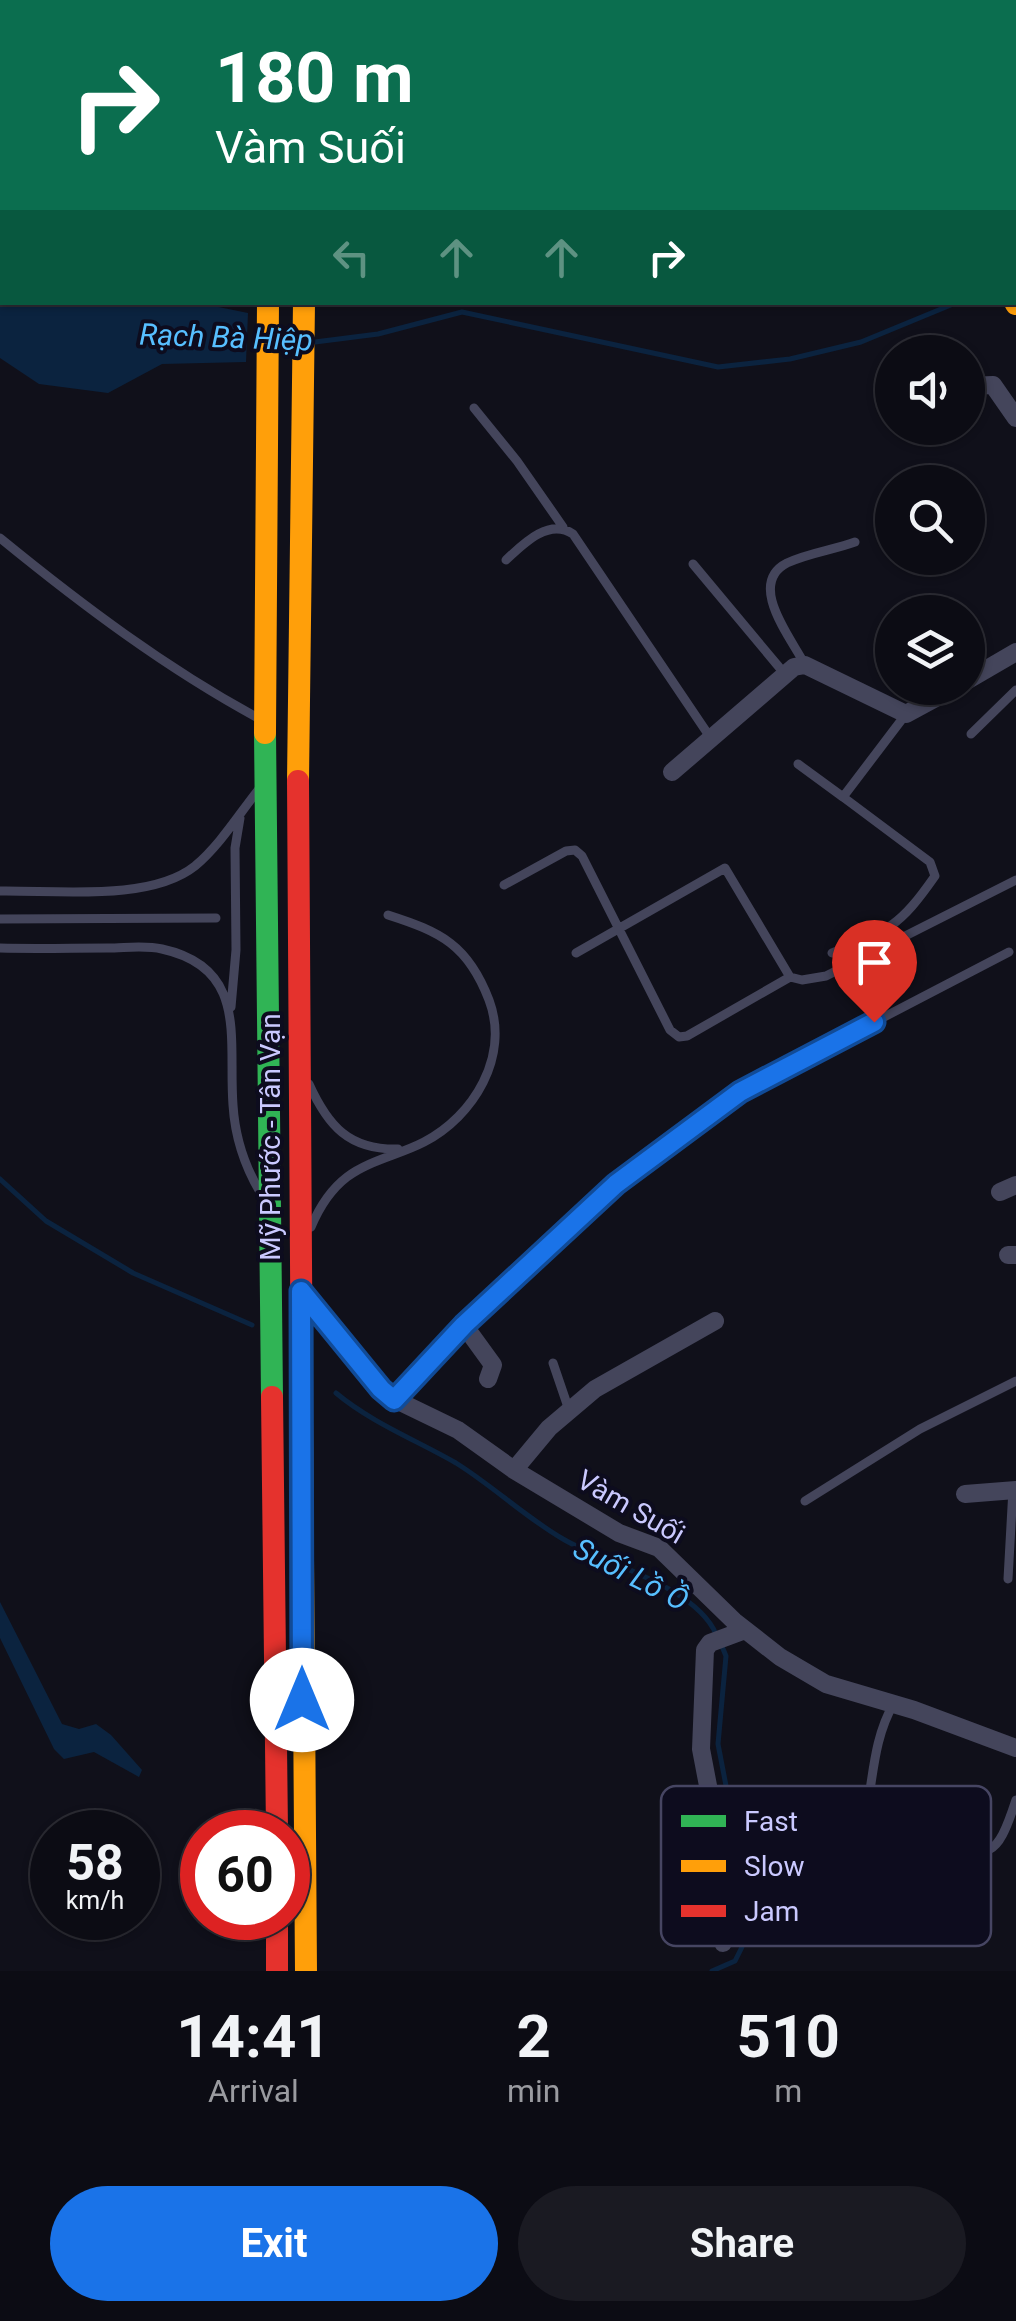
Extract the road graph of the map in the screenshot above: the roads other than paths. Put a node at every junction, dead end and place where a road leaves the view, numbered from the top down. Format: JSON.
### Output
{"nodes":[{"id":1,"x":268,"y":305,"type":"edge"},
{"id":2,"x":304,"y":305,"type":"edge"},
{"id":3,"x":985,"y":385,"type":"edge"},
{"id":4,"x":474,"y":408,"type":"dead end"},
{"id":5,"x":1016,"y":418,"type":"edge"},
{"id":6,"x":563,"y":527,"type":"junction"},
{"id":7,"x":0,"y":538,"type":"edge"},
{"id":8,"x":855,"y":542,"type":"dead end"},
{"id":9,"x":506,"y":560,"type":"dead end"},
{"id":10,"x":693,"y":564,"type":"dead end"},
{"id":11,"x":1016,"y":652,"type":"edge"},
{"id":12,"x":805,"y":665,"type":"junction"},
{"id":13,"x":985,"y":670,"type":"edge"},
{"id":14,"x":784,"y":673,"type":"junction"},
{"id":15,"x":1016,"y":690,"type":"edge"},
{"id":16,"x":923,"y":705,"type":"edge"},
{"id":17,"x":906,"y":714,"type":"junction"},
{"id":18,"x":265,"y":721,"type":"junction"},
{"id":19,"x":971,"y":734,"type":"dead end"},
{"id":20,"x":710,"y":737,"type":"junction"},
{"id":21,"x":798,"y":764,"type":"dead end"},
{"id":22,"x":672,"y":772,"type":"dead end"},
{"id":23,"x":267,"y":778,"type":"junction"},
{"id":24,"x":843,"y":796,"type":"junction"},
{"id":25,"x":242,"y":811,"type":"junction"},
{"id":26,"x":1016,"y":880,"type":"edge"},
{"id":27,"x":504,"y":885,"type":"dead end"},
{"id":28,"x":0,"y":891,"type":"edge"},
{"id":29,"x":388,"y":915,"type":"dead end"},
{"id":30,"x":216,"y":918,"type":"dead end"},
{"id":31,"x":0,"y":919,"type":"edge"},
{"id":32,"x":620,"y":930,"type":"junction"},
{"id":33,"x":0,"y":948,"type":"edge"},
{"id":34,"x":1008,"y":952,"type":"dead end"},
{"id":35,"x":832,"y":953,"type":"dead end"},
{"id":36,"x":576,"y":954,"type":"dead end"},
{"id":37,"x":790,"y":977,"type":"junction"},
{"id":38,"x":231,"y":1009,"type":"junction"},
{"id":39,"x":300,"y":1064,"type":"junction"},
{"id":40,"x":400,"y":1149,"type":"junction"},
{"id":41,"x":272,"y":1212,"type":"junction"},
{"id":42,"x":302,"y":1259,"type":"junction"},
{"id":43,"x":301,"y":1291,"type":"junction"},
{"id":44,"x":715,"y":1321,"type":"dead end"},
{"id":45,"x":464,"y":1325,"type":"junction"},
{"id":46,"x":553,"y":1362,"type":"dead end"},
{"id":47,"x":488,"y":1379,"type":"dead end"},
{"id":48,"x":1016,"y":1382,"type":"edge"},
{"id":49,"x":394,"y":1400,"type":"junction"},
{"id":50,"x":569,"y":1410,"type":"junction"},
{"id":51,"x":514,"y":1470,"type":"junction"},
{"id":52,"x":1014,"y":1490,"type":"edge"},
{"id":53,"x":964,"y":1494,"type":"dead end"},
{"id":54,"x":805,"y":1501,"type":"dead end"},
{"id":55,"x":1008,"y":1579,"type":"dead end"},
{"id":56,"x":739,"y":1632,"type":"junction"},
{"id":57,"x":894,"y":1703,"type":"junction"},
{"id":58,"x":1016,"y":1748,"type":"edge"},
{"id":59,"x":709,"y":1786,"type":"edge"},
{"id":60,"x":871,"y":1786,"type":"edge"},
{"id":61,"x":1016,"y":1800,"type":"edge"},
{"id":62,"x":277,"y":1810,"type":"edge"},
{"id":63,"x":991,"y":1850,"type":"edge"},
{"id":64,"x":277,"y":1940,"type":"edge"},
{"id":65,"x":277,"y":1971,"type":"edge"},
{"id":66,"x":306,"y":1971,"type":"edge"}],
"edges":[{"from":1,"to":18,"type":"main road","name":"Mỹ Phước - Tân Vạn"},
{"from":2,"to":39,"type":"main road","name":"Mỹ Phước - Tân Vạn"},
{"from":3,"to":5,"type":"street"},
{"from":4,"to":6,"type":"lane"},
{"from":6,"to":9,"type":"lane"},
{"from":6,"to":20,"type":"lane"},
{"from":7,"to":18,"type":"lane"},
{"from":8,"to":12,"type":"lane"},
{"from":10,"to":14,"type":"lane"},
{"from":11,"to":13,"type":"street"},
{"from":12,"to":14,"type":"street"},
{"from":12,"to":17,"type":"street"},
{"from":14,"to":20,"type":"street"},
{"from":15,"to":19,"type":"lane"},
{"from":16,"to":17,"type":"street"},
{"from":17,"to":24,"type":"lane"},
{"from":18,"to":23,"type":"main road","name":"Mỹ Phước - Tân Vạn"},
{"from":20,"to":22,"type":"street"},
{"from":21,"to":24,"type":"lane"},
{"from":23,"to":25,"type":"lane"},
{"from":23,"to":41,"type":"main road","name":"Mỹ Phước - Tân Vạn"},
{"from":24,"to":35,"type":"lane"},
{"from":25,"to":28,"type":"lane"},
{"from":25,"to":38,"type":"lane"},
{"from":26,"to":37,"type":"lane"},
{"from":27,"to":32,"type":"lane"},
{"from":29,"to":40,"type":"lane"},
{"from":30,"to":31,"type":"lane"},
{"from":32,"to":36,"type":"lane"},
{"from":32,"to":37,"type":"lane"},
{"from":32,"to":37,"type":"lane"},
{"from":33,"to":38,"type":"lane"},
{"from":34,"to":45,"type":"lane"},
{"from":38,"to":41,"type":"lane"},
{"from":39,"to":40,"type":"lane"},
{"from":39,"to":42,"type":"main road","name":"Mỹ Phước - Tân Vạn"},
{"from":40,"to":42,"type":"lane"},
{"from":41,"to":62,"type":"main road","name":"Mỹ Phước - Tân Vạn"},
{"from":42,"to":43,"type":"main road","name":"Mỹ Phước - Tân Vạn"},
{"from":43,"to":49,"type":"street","name":"Vàm Suối"},
{"from":43,"to":66,"type":"main road","name":"Mỹ Phước - Tân Vạn"},
{"from":44,"to":50,"type":"street"},
{"from":45,"to":47,"type":"street"},
{"from":45,"to":49,"type":"street"},
{"from":46,"to":50,"type":"lane"},
{"from":48,"to":54,"type":"lane"},
{"from":49,"to":51,"type":"street","name":"Vàm Suối"},
{"from":50,"to":51,"type":"street"},
{"from":51,"to":56,"type":"street","name":"Vàm Suối"},
{"from":52,"to":53,"type":"street"},
{"from":52,"to":55,"type":"lane"},
{"from":56,"to":57,"type":"street","name":"Vàm Suối"},
{"from":56,"to":59,"type":"street"},
{"from":57,"to":58,"type":"street","name":"Vàm Suối"},
{"from":57,"to":60,"type":"lane"},
{"from":61,"to":63,"type":"lane"},
{"from":64,"to":65,"type":"main road"}]}
